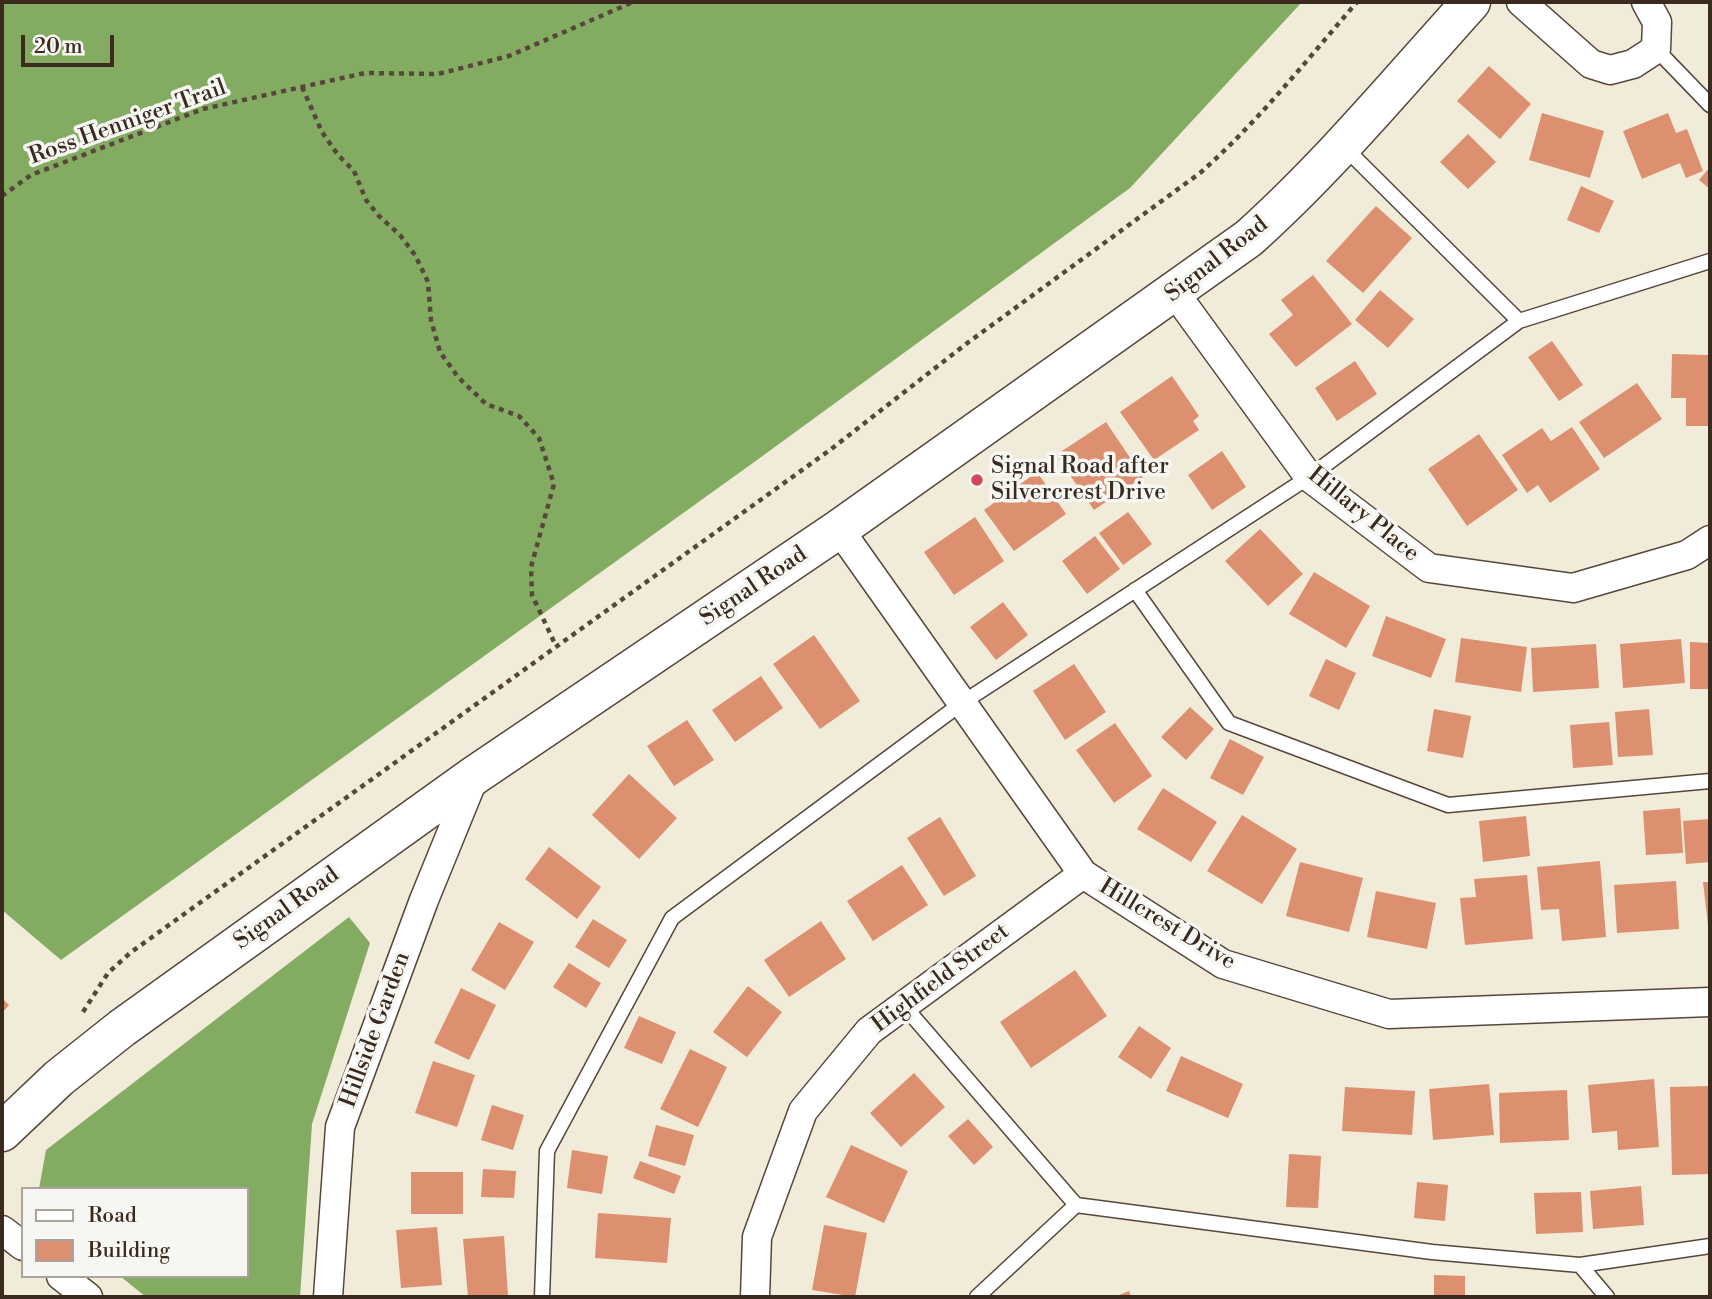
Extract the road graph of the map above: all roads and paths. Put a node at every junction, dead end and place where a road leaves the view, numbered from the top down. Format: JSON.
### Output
{"nodes":[{"id":1,"x":633,"y":2,"type":"edge"},
{"id":2,"x":1357,"y":2,"type":"edge"},
{"id":3,"x":1471,"y":2,"type":"edge"},
{"id":4,"x":1521,"y":2,"type":"edge"},
{"id":5,"x":1646,"y":2,"type":"edge"},
{"id":6,"x":1656,"y":48,"type":"junction"},
{"id":7,"x":302,"y":87,"type":"junction"},
{"id":8,"x":1710,"y":105,"type":"edge"},
{"id":9,"x":1342,"y":145,"type":"junction"},
{"id":10,"x":2,"y":196,"type":"edge"},
{"id":11,"x":1710,"y":261,"type":"edge"},
{"id":12,"x":1175,"y":293,"type":"junction"},
{"id":13,"x":1519,"y":321,"type":"junction"},
{"id":14,"x":1309,"y":477,"type":"junction"},
{"id":15,"x":839,"y":529,"type":"junction"},
{"id":16,"x":1710,"y":540,"type":"edge"},
{"id":17,"x":1135,"y":590,"type":"junction"},
{"id":18,"x":556,"y":646,"type":"junction"},
{"id":19,"x":962,"y":703,"type":"junction"},
{"id":20,"x":475,"y":775,"type":"junction"},
{"id":21,"x":1710,"y":781,"type":"edge"},
{"id":22,"x":1083,"y":874,"type":"junction"},
{"id":23,"x":1710,"y":1002,"type":"edge"},
{"id":24,"x":904,"y":1006,"type":"junction"},
{"id":25,"x":79,"y":1019,"type":"dead end"},
{"id":26,"x":2,"y":1132,"type":"edge"},
{"id":27,"x":1076,"y":1205,"type":"junction"},
{"id":28,"x":2,"y":1230,"type":"edge"},
{"id":29,"x":21,"y":1244,"type":"edge"},
{"id":30,"x":1710,"y":1246,"type":"edge"},
{"id":31,"x":1580,"y":1265,"type":"junction"},
{"id":32,"x":64,"y":1278,"type":"edge"},
{"id":33,"x":88,"y":1297,"type":"edge"},
{"id":34,"x":328,"y":1297,"type":"edge"},
{"id":35,"x":542,"y":1297,"type":"edge"},
{"id":36,"x":755,"y":1297,"type":"edge"},
{"id":37,"x":976,"y":1297,"type":"edge"},
{"id":38,"x":1607,"y":1297,"type":"edge"}],
"edges":[{"from":1,"to":7,"type":"path","name":"Ross Henniger Trail"},
{"from":2,"to":18,"type":"path"},
{"from":3,"to":9,"type":"street","name":"Signal Road"},
{"from":4,"to":6,"type":"street"},
{"from":5,"to":6,"type":"street"},
{"from":6,"to":8,"type":"lane"},
{"from":7,"to":10,"type":"path","name":"Ross Henniger Trail"},
{"from":7,"to":18,"type":"path"},
{"from":9,"to":12,"type":"street","name":"Signal Road"},
{"from":9,"to":13,"type":"lane"},
{"from":11,"to":13,"type":"lane"},
{"from":12,"to":14,"type":"street","name":"Hillary Place"},
{"from":12,"to":15,"type":"street","name":"Signal Road"},
{"from":13,"to":14,"type":"lane"},
{"from":14,"to":16,"type":"street","name":"Hillary Place"},
{"from":14,"to":17,"type":"lane"},
{"from":15,"to":19,"type":"street","name":"Hillcrest Drive"},
{"from":15,"to":20,"type":"street","name":"Signal Road"},
{"from":17,"to":19,"type":"lane"},
{"from":17,"to":21,"type":"lane"},
{"from":18,"to":25,"type":"path"},
{"from":19,"to":22,"type":"street","name":"Hillcrest Drive"},
{"from":19,"to":35,"type":"lane"},
{"from":20,"to":26,"type":"street","name":"Signal Road"},
{"from":20,"to":34,"type":"street","name":"Hillside Garden"},
{"from":22,"to":23,"type":"street","name":"Hillcrest Drive"},
{"from":22,"to":24,"type":"street","name":"Highfield Street"},
{"from":24,"to":27,"type":"lane"},
{"from":24,"to":36,"type":"street","name":"Highfield Street"},
{"from":27,"to":31,"type":"lane"},
{"from":27,"to":37,"type":"lane"},
{"from":28,"to":29,"type":"street"},
{"from":30,"to":31,"type":"lane"},
{"from":31,"to":38,"type":"lane"},
{"from":32,"to":33,"type":"street"}]}
